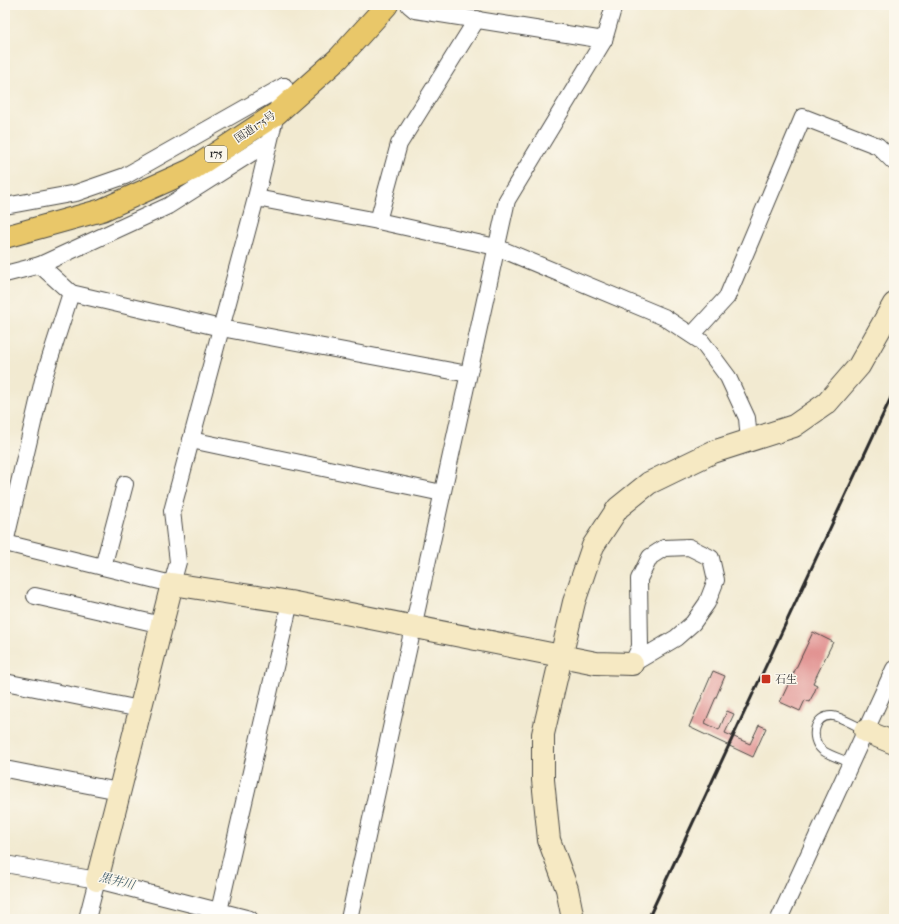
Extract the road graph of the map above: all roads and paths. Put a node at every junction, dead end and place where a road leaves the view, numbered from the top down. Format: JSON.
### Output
{"nodes":[{"id":1,"x":387,"y":5,"type":"edge"},
{"id":2,"x":409,"y":5,"type":"edge"},
{"id":3,"x":614,"y":5,"type":"edge"},
{"id":4,"x":477,"y":19,"type":"junction"},
{"id":5,"x":604,"y":40,"type":"junction"},
{"id":6,"x":276,"y":114,"type":"junction"},
{"id":7,"x":269,"y":142,"type":"junction"},
{"id":8,"x":894,"y":162,"type":"edge"},
{"id":9,"x":256,"y":198,"type":"junction"},
{"id":10,"x":5,"y":206,"type":"edge"},
{"id":11,"x":378,"y":221,"type":"junction"},
{"id":12,"x":5,"y":237,"type":"edge"},
{"id":13,"x":496,"y":246,"type":"junction"},
{"id":14,"x":40,"y":265,"type":"junction"},
{"id":15,"x":5,"y":274,"type":"edge"},
{"id":16,"x":71,"y":293,"type":"junction"},
{"id":17,"x":894,"y":304,"type":"edge"},
{"id":18,"x":221,"y":328,"type":"junction"},
{"id":19,"x":692,"y":336,"type":"junction"},
{"id":20,"x":468,"y":374,"type":"junction"},
{"id":21,"x":191,"y":440,"type":"junction"},
{"id":22,"x":749,"y":441,"type":"junction"},
{"id":23,"x":125,"y":484,"type":"dead end"},
{"id":24,"x":442,"y":493,"type":"junction"},
{"id":25,"x":5,"y":543,"type":"edge"},
{"id":26,"x":103,"y":567,"type":"junction"},
{"id":27,"x":172,"y":584,"type":"junction"},
{"id":28,"x":35,"y":596,"type":"dead end"},
{"id":29,"x":290,"y":602,"type":"junction"},
{"id":30,"x":162,"y":625,"type":"junction"},
{"id":31,"x":414,"y":627,"type":"junction"},
{"id":32,"x":562,"y":656,"type":"junction"},
{"id":33,"x":632,"y":664,"type":"junction"},
{"id":34,"x":894,"y":669,"type":"edge"},
{"id":35,"x":5,"y":682,"type":"edge"},
{"id":36,"x":140,"y":709,"type":"junction"},
{"id":37,"x":865,"y":731,"type":"junction"},
{"id":38,"x":894,"y":743,"type":"edge"},
{"id":39,"x":851,"y":763,"type":"junction"},
{"id":40,"x":5,"y":769,"type":"edge"},
{"id":41,"x":119,"y":791,"type":"junction"},
{"id":42,"x":5,"y":864,"type":"edge"},
{"id":43,"x":97,"y":880,"type":"junction"},
{"id":44,"x":219,"y":911,"type":"junction"},
{"id":45,"x":88,"y":919,"type":"edge"},
{"id":46,"x":250,"y":919,"type":"edge"},
{"id":47,"x":349,"y":919,"type":"edge"},
{"id":48,"x":573,"y":919,"type":"edge"},
{"id":49,"x":780,"y":919,"type":"edge"}],
"edges":[{"from":1,"to":6,"type":"highway","name":"国道175号","number":"175"},
{"from":2,"to":4,"type":"street"},
{"from":3,"to":5,"type":"street"},
{"from":4,"to":5,"type":"street"},
{"from":4,"to":11,"type":"street"},
{"from":5,"to":13,"type":"street"},
{"from":6,"to":7,"type":"street"},
{"from":6,"to":10,"type":"street"},
{"from":6,"to":12,"type":"highway","name":"国道175号","number":"175"},
{"from":7,"to":9,"type":"street"},
{"from":7,"to":14,"type":"street"},
{"from":8,"to":19,"type":"street"},
{"from":9,"to":11,"type":"street"},
{"from":9,"to":18,"type":"street"},
{"from":11,"to":13,"type":"street"},
{"from":13,"to":19,"type":"street"},
{"from":13,"to":20,"type":"street"},
{"from":14,"to":15,"type":"street"},
{"from":14,"to":16,"type":"street"},
{"from":16,"to":18,"type":"street"},
{"from":16,"to":25,"type":"street"},
{"from":17,"to":22,"type":"street"},
{"from":18,"to":20,"type":"street"},
{"from":18,"to":21,"type":"street"},
{"from":19,"to":22,"type":"street"},
{"from":20,"to":24,"type":"street"},
{"from":21,"to":24,"type":"street"},
{"from":21,"to":27,"type":"street"},
{"from":22,"to":32,"type":"street"},
{"from":23,"to":26,"type":"street"},
{"from":24,"to":31,"type":"street"},
{"from":25,"to":26,"type":"street"},
{"from":26,"to":27,"type":"street"},
{"from":27,"to":29,"type":"street"},
{"from":27,"to":30,"type":"street"},
{"from":28,"to":30,"type":"street"},
{"from":29,"to":31,"type":"street"},
{"from":29,"to":44,"type":"street"},
{"from":30,"to":36,"type":"street"},
{"from":31,"to":32,"type":"street"},
{"from":31,"to":47,"type":"street"},
{"from":32,"to":33,"type":"street"},
{"from":32,"to":48,"type":"street"},
{"from":33,"to":33,"type":"street"},
{"from":34,"to":37,"type":"street"},
{"from":35,"to":36,"type":"street"},
{"from":36,"to":41,"type":"street"},
{"from":37,"to":38,"type":"street"},
{"from":37,"to":39,"type":"street"},
{"from":37,"to":39,"type":"lane"},
{"from":39,"to":49,"type":"street"},
{"from":40,"to":41,"type":"street"},
{"from":41,"to":43,"type":"street"},
{"from":42,"to":43,"type":"street"},
{"from":43,"to":44,"type":"street"},
{"from":43,"to":45,"type":"street"},
{"from":44,"to":46,"type":"street"}]}
